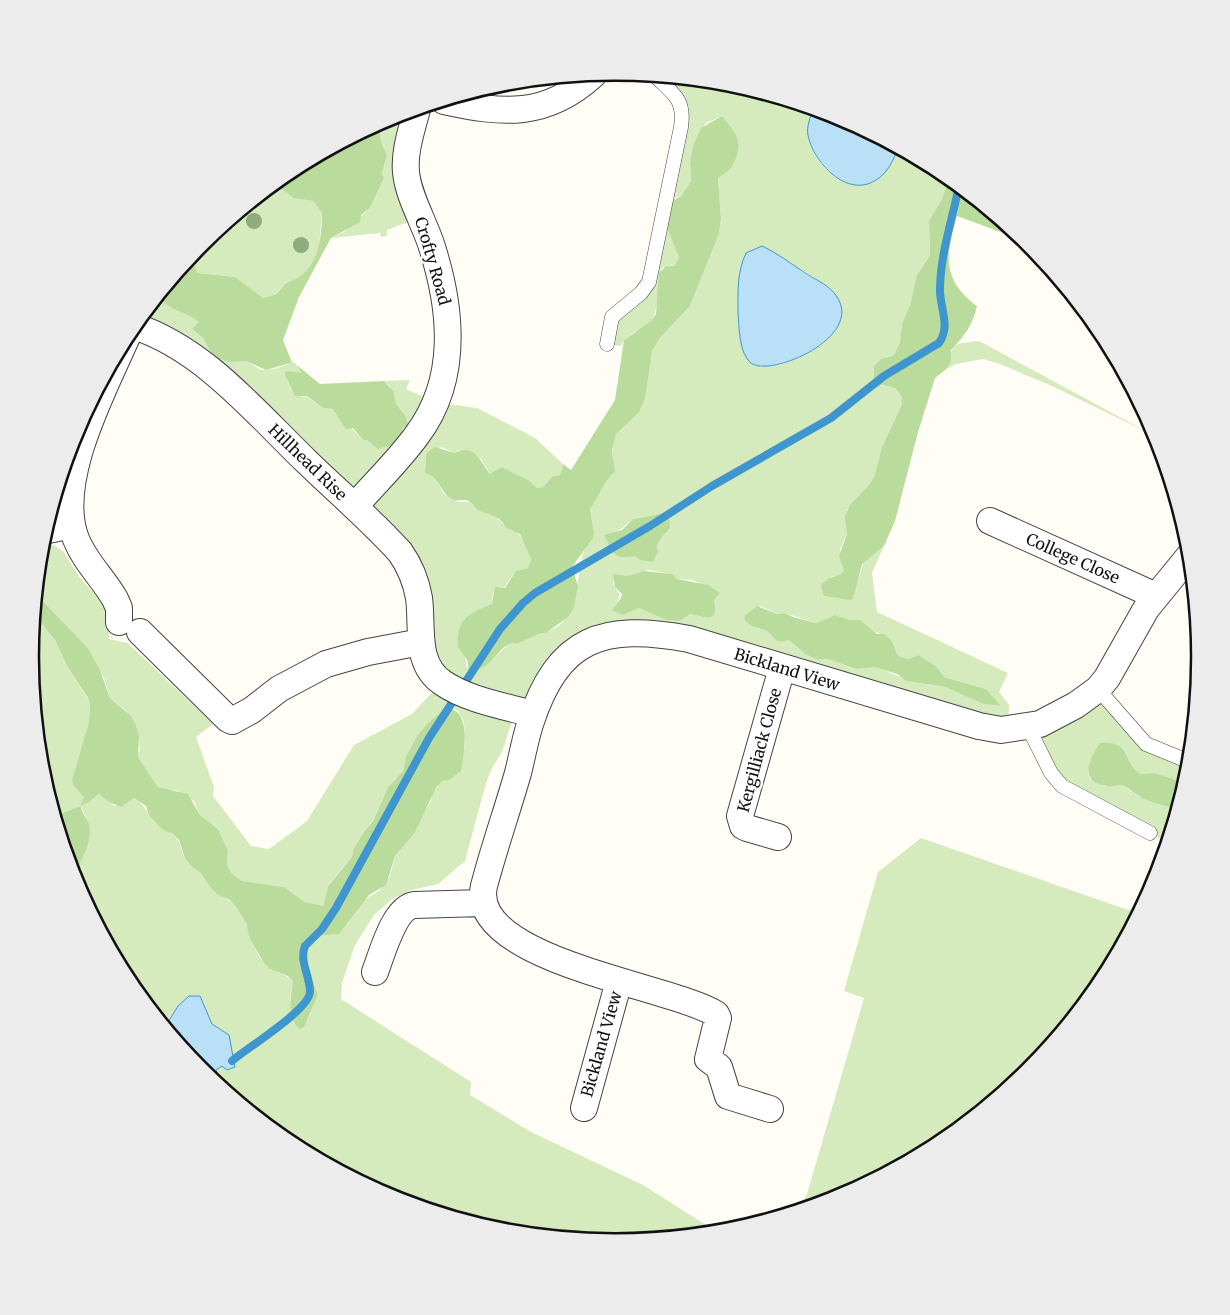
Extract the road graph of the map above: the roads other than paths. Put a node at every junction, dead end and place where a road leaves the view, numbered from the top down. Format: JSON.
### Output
{"nodes":[{"id":1,"x":584,"y":82,"type":"edge"},
{"id":2,"x":663,"y":83,"type":"edge"},
{"id":3,"x":459,"y":103,"type":"edge"},
{"id":4,"x":415,"y":117,"type":"edge"},
{"id":5,"x":141,"y":330,"type":"edge"},
{"id":6,"x":607,"y":344,"type":"dead end"},
{"id":7,"x":106,"y":388,"type":"edge"},
{"id":8,"x":355,"y":506,"type":"junction"},
{"id":9,"x":990,"y":521,"type":"dead end"},
{"id":10,"x":1183,"y":563,"type":"edge"},
{"id":11,"x":1156,"y":596,"type":"junction"},
{"id":12,"x":421,"y":642,"type":"junction"},
{"id":13,"x":782,"y":668,"type":"junction"},
{"id":14,"x":1098,"y":689,"type":"junction"},
{"id":15,"x":533,"y":714,"type":"junction"},
{"id":16,"x":1028,"y":727,"type":"junction"},
{"id":17,"x":1182,"y":759,"type":"edge"},
{"id":18,"x":1150,"y":833,"type":"dead end"},
{"id":19,"x":778,"y":837,"type":"dead end"},
{"id":20,"x":483,"y":903,"type":"junction"},
{"id":21,"x":375,"y":972,"type":"dead end"},
{"id":22,"x":619,"y":981,"type":"junction"},
{"id":23,"x":584,"y":1108,"type":"dead end"},
{"id":24,"x":770,"y":1109,"type":"dead end"}],
"edges":[{"from":1,"to":3,"type":"street"},
{"from":2,"to":6,"type":"lane"},
{"from":4,"to":8,"type":"street","name":"Crofty Road"},
{"from":5,"to":8,"type":"street","name":"Hillhead Rise"},
{"from":7,"to":12,"type":"street"},
{"from":8,"to":12,"type":"street","name":"Hillhead Rise"},
{"from":9,"to":11,"type":"street","name":"College Close"},
{"from":10,"to":11,"type":"street","name":"Bickland View"},
{"from":11,"to":14,"type":"street","name":"Bickland View"},
{"from":12,"to":15,"type":"street","name":"Hillhead Rise"},
{"from":13,"to":15,"type":"street","name":"Bickland View"},
{"from":13,"to":16,"type":"street","name":"Bickland View"},
{"from":13,"to":19,"type":"street","name":"Kergilliack Close"},
{"from":14,"to":16,"type":"street","name":"Bickland View"},
{"from":14,"to":17,"type":"lane"},
{"from":15,"to":20,"type":"street","name":"Bickland View"},
{"from":16,"to":18,"type":"lane"},
{"from":20,"to":21,"type":"street"},
{"from":20,"to":22,"type":"street","name":"Bickland View"},
{"from":22,"to":23,"type":"street","name":"Bickland View"},
{"from":22,"to":24,"type":"street","name":"Bickland View"}]}
